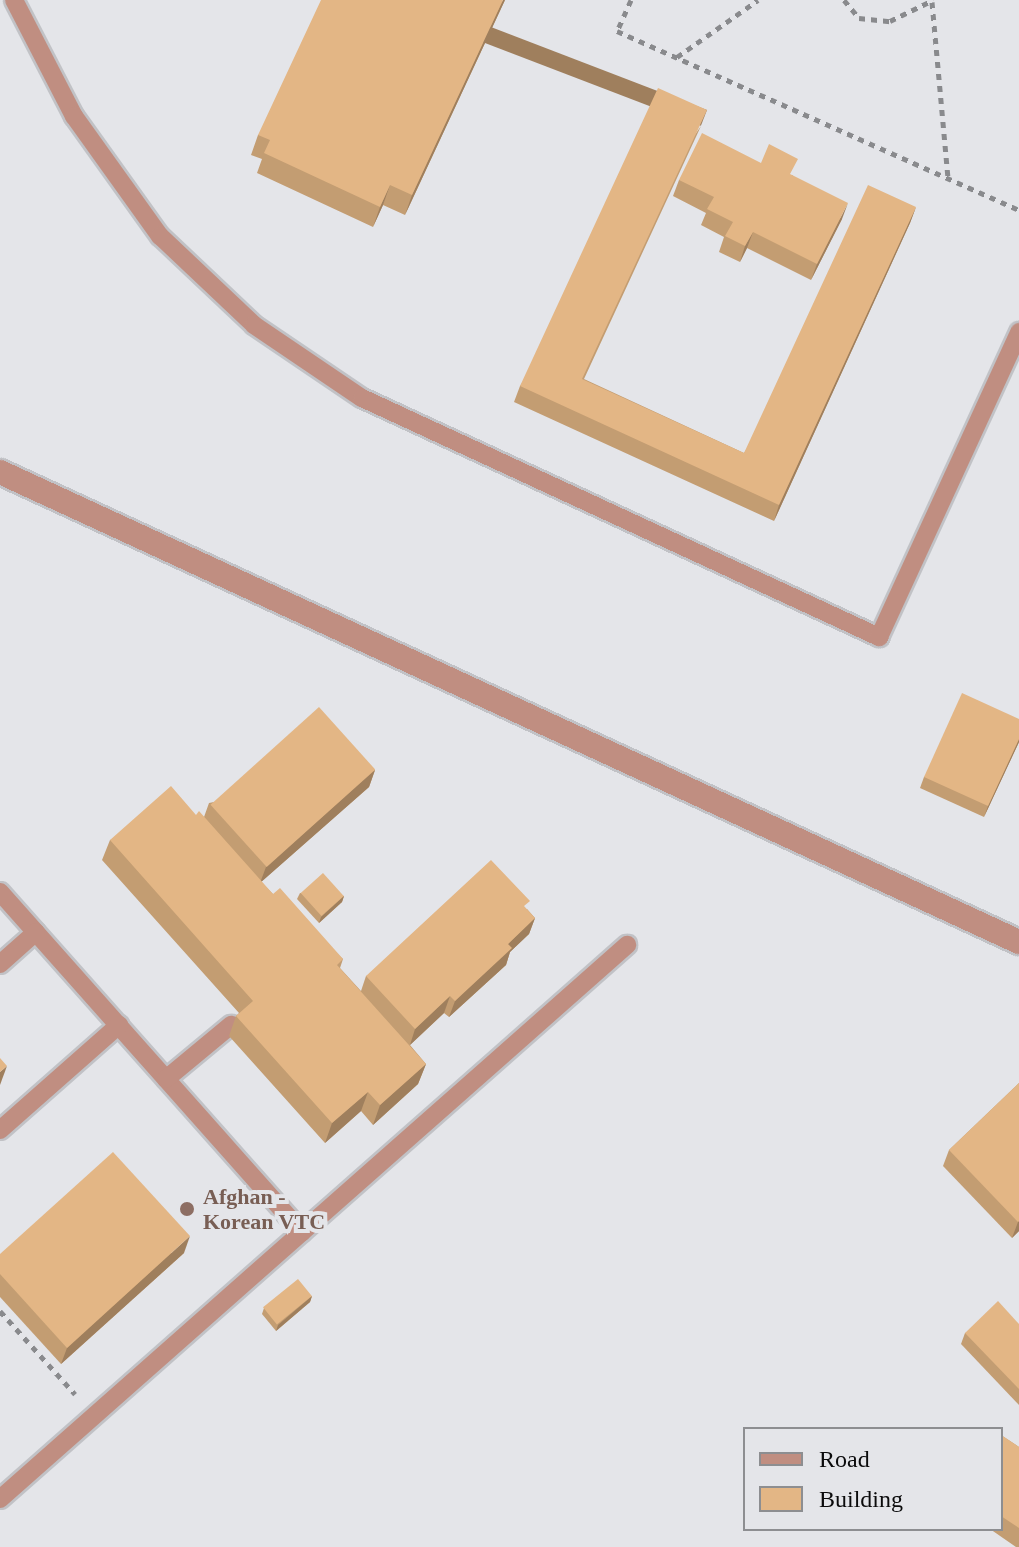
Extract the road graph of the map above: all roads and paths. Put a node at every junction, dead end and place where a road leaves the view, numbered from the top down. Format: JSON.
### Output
{"nodes":[{"id":1,"x":14,"y":0,"type":"edge"},
{"id":2,"x":631,"y":0,"type":"edge"},
{"id":3,"x":758,"y":0,"type":"edge"},
{"id":4,"x":844,"y":0,"type":"edge"},
{"id":5,"x":933,"y":1,"type":"edge"},
{"id":6,"x":677,"y":57,"type":"junction"},
{"id":7,"x":948,"y":179,"type":"junction"},
{"id":8,"x":1019,"y":210,"type":"edge"},
{"id":9,"x":1019,"y":332,"type":"edge"},
{"id":10,"x":0,"y":472,"type":"edge"},
{"id":11,"x":0,"y":892,"type":"edge"},
{"id":12,"x":36,"y":932,"type":"junction"},
{"id":13,"x":1019,"y":942,"type":"edge"},
{"id":14,"x":627,"y":945,"type":"dead end"},
{"id":15,"x":0,"y":964,"type":"edge"},
{"id":16,"x":119,"y":1025,"type":"junction"},
{"id":17,"x":231,"y":1025,"type":"dead end"},
{"id":18,"x":166,"y":1079,"type":"junction"},
{"id":19,"x":0,"y":1130,"type":"edge"},
{"id":20,"x":302,"y":1232,"type":"junction"},
{"id":21,"x":0,"y":1311,"type":"edge"},
{"id":22,"x":94,"y":1416,"type":"junction"},
{"id":23,"x":0,"y":1499,"type":"edge"}],
"edges":[{"from":1,"to":9,"type":"lane"},
{"from":2,"to":6,"type":"path"},
{"from":3,"to":6,"type":"path"},
{"from":4,"to":5,"type":"path"},
{"from":5,"to":7,"type":"path"},
{"from":6,"to":7,"type":"path"},
{"from":7,"to":8,"type":"path"},
{"from":10,"to":13,"type":"street"},
{"from":11,"to":12,"type":"lane"},
{"from":12,"to":15,"type":"lane"},
{"from":12,"to":16,"type":"lane"},
{"from":14,"to":20,"type":"lane"},
{"from":16,"to":18,"type":"lane"},
{"from":16,"to":19,"type":"lane"},
{"from":17,"to":18,"type":"lane"},
{"from":18,"to":20,"type":"lane"},
{"from":20,"to":22,"type":"lane"},
{"from":21,"to":22,"type":"path"},
{"from":22,"to":23,"type":"lane"}]}
